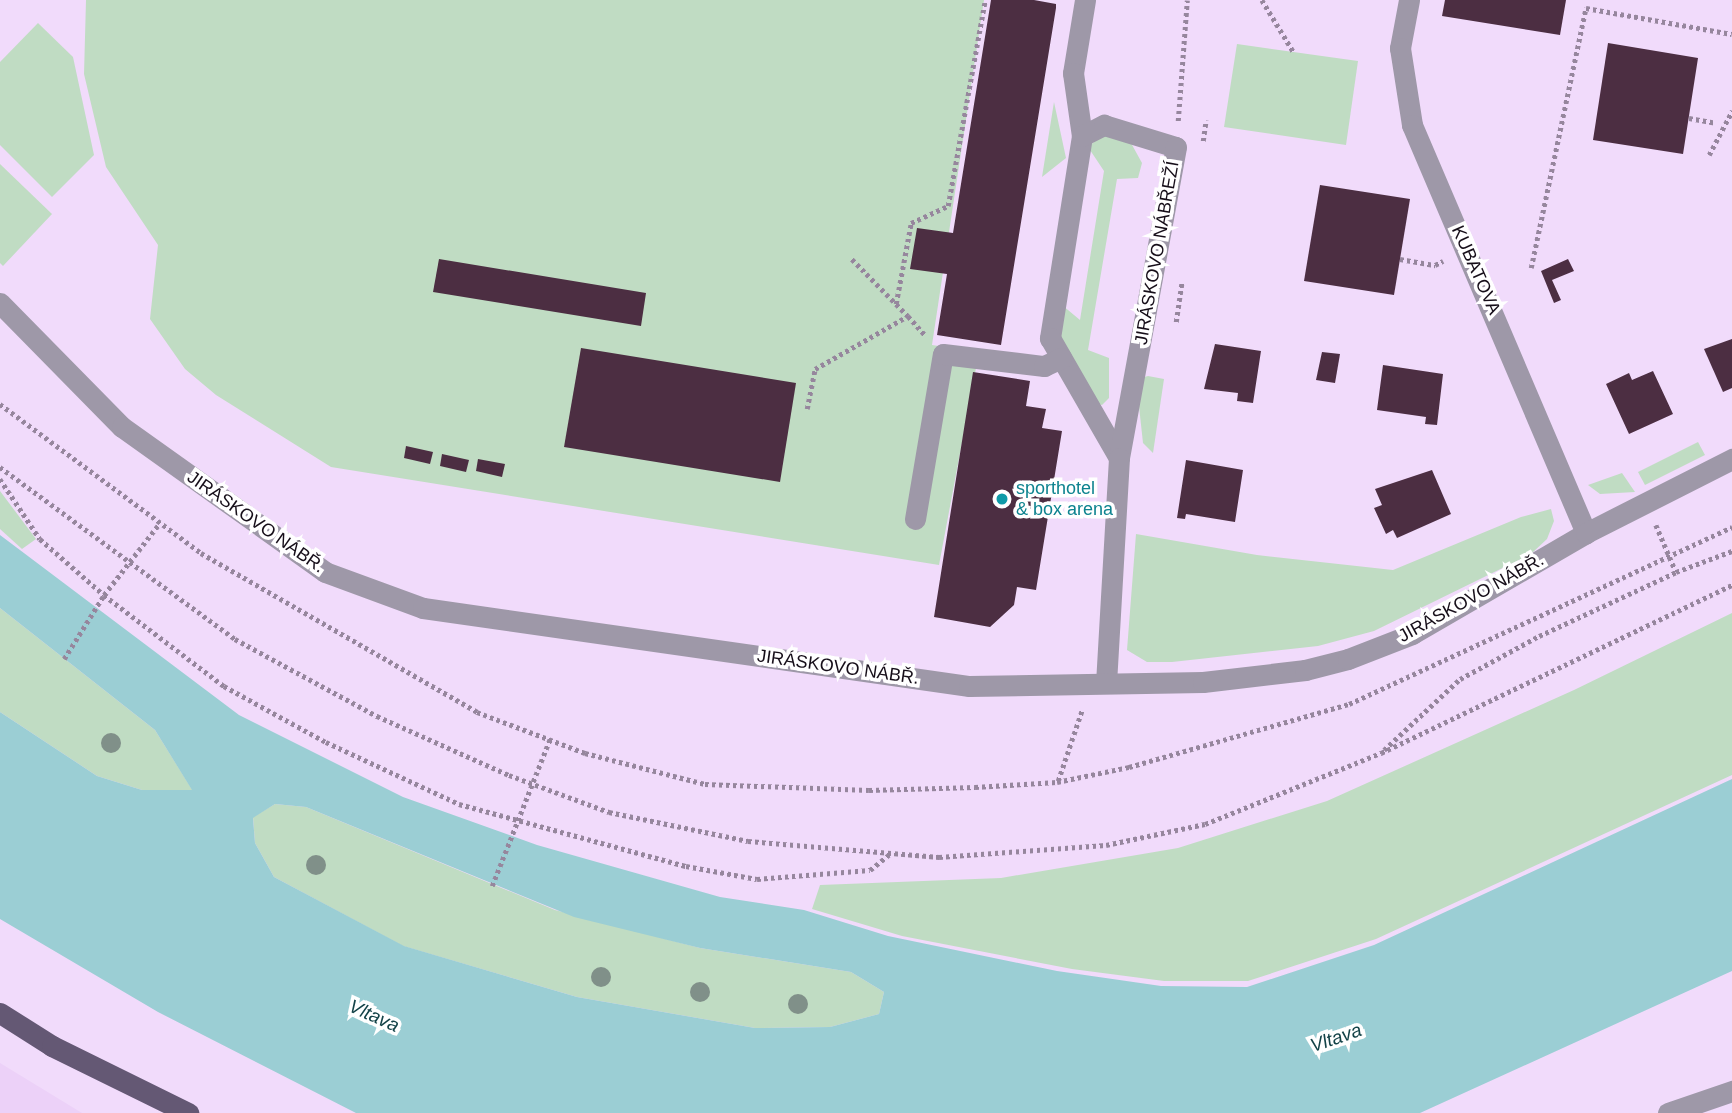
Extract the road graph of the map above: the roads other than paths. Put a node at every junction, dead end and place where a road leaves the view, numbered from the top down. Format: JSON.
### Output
{"nodes":[{"id":1,"x":1085,"y":0,"type":"edge"},
{"id":2,"x":1409,"y":0,"type":"edge"},
{"id":3,"x":1082,"y":136,"type":"junction"},
{"id":4,"x":0,"y":303,"type":"edge"},
{"id":5,"x":1061,"y":358,"type":"junction"},
{"id":6,"x":1119,"y":458,"type":"junction"},
{"id":7,"x":1732,"y":459,"type":"edge"},
{"id":8,"x":915,"y":519,"type":"dead end"},
{"id":9,"x":1586,"y":533,"type":"junction"},
{"id":10,"x":1098,"y":683,"type":"junction"},
{"id":11,"x":0,"y":1013,"type":"edge"},
{"id":12,"x":1732,"y":1091,"type":"edge"},
{"id":13,"x":188,"y":1113,"type":"edge"},
{"id":14,"x":1668,"y":1113,"type":"edge"}],
"edges":[{"from":1,"to":3,"type":"street"},
{"from":2,"to":9,"type":"street","name":"KUBATOVA"},
{"from":3,"to":5,"type":"street"},
{"from":3,"to":6,"type":"street","name":"JIRÁSKOVO NÁBŘEŽÍ"},
{"from":4,"to":10,"type":"street","name":"JIRÁSKOVO NÁBŘ."},
{"from":5,"to":6,"type":"street"},
{"from":5,"to":8,"type":"street"},
{"from":6,"to":10,"type":"street","name":"JIRÁSKOVO NÁBŘEŽÍ"},
{"from":7,"to":9,"type":"street","name":"JIRÁSKOVO NÁBŘ."},
{"from":9,"to":10,"type":"street","name":"JIRÁSKOVO NÁBŘ."},
{"from":11,"to":13,"type":"main road"},
{"from":12,"to":14,"type":"street"}]}
